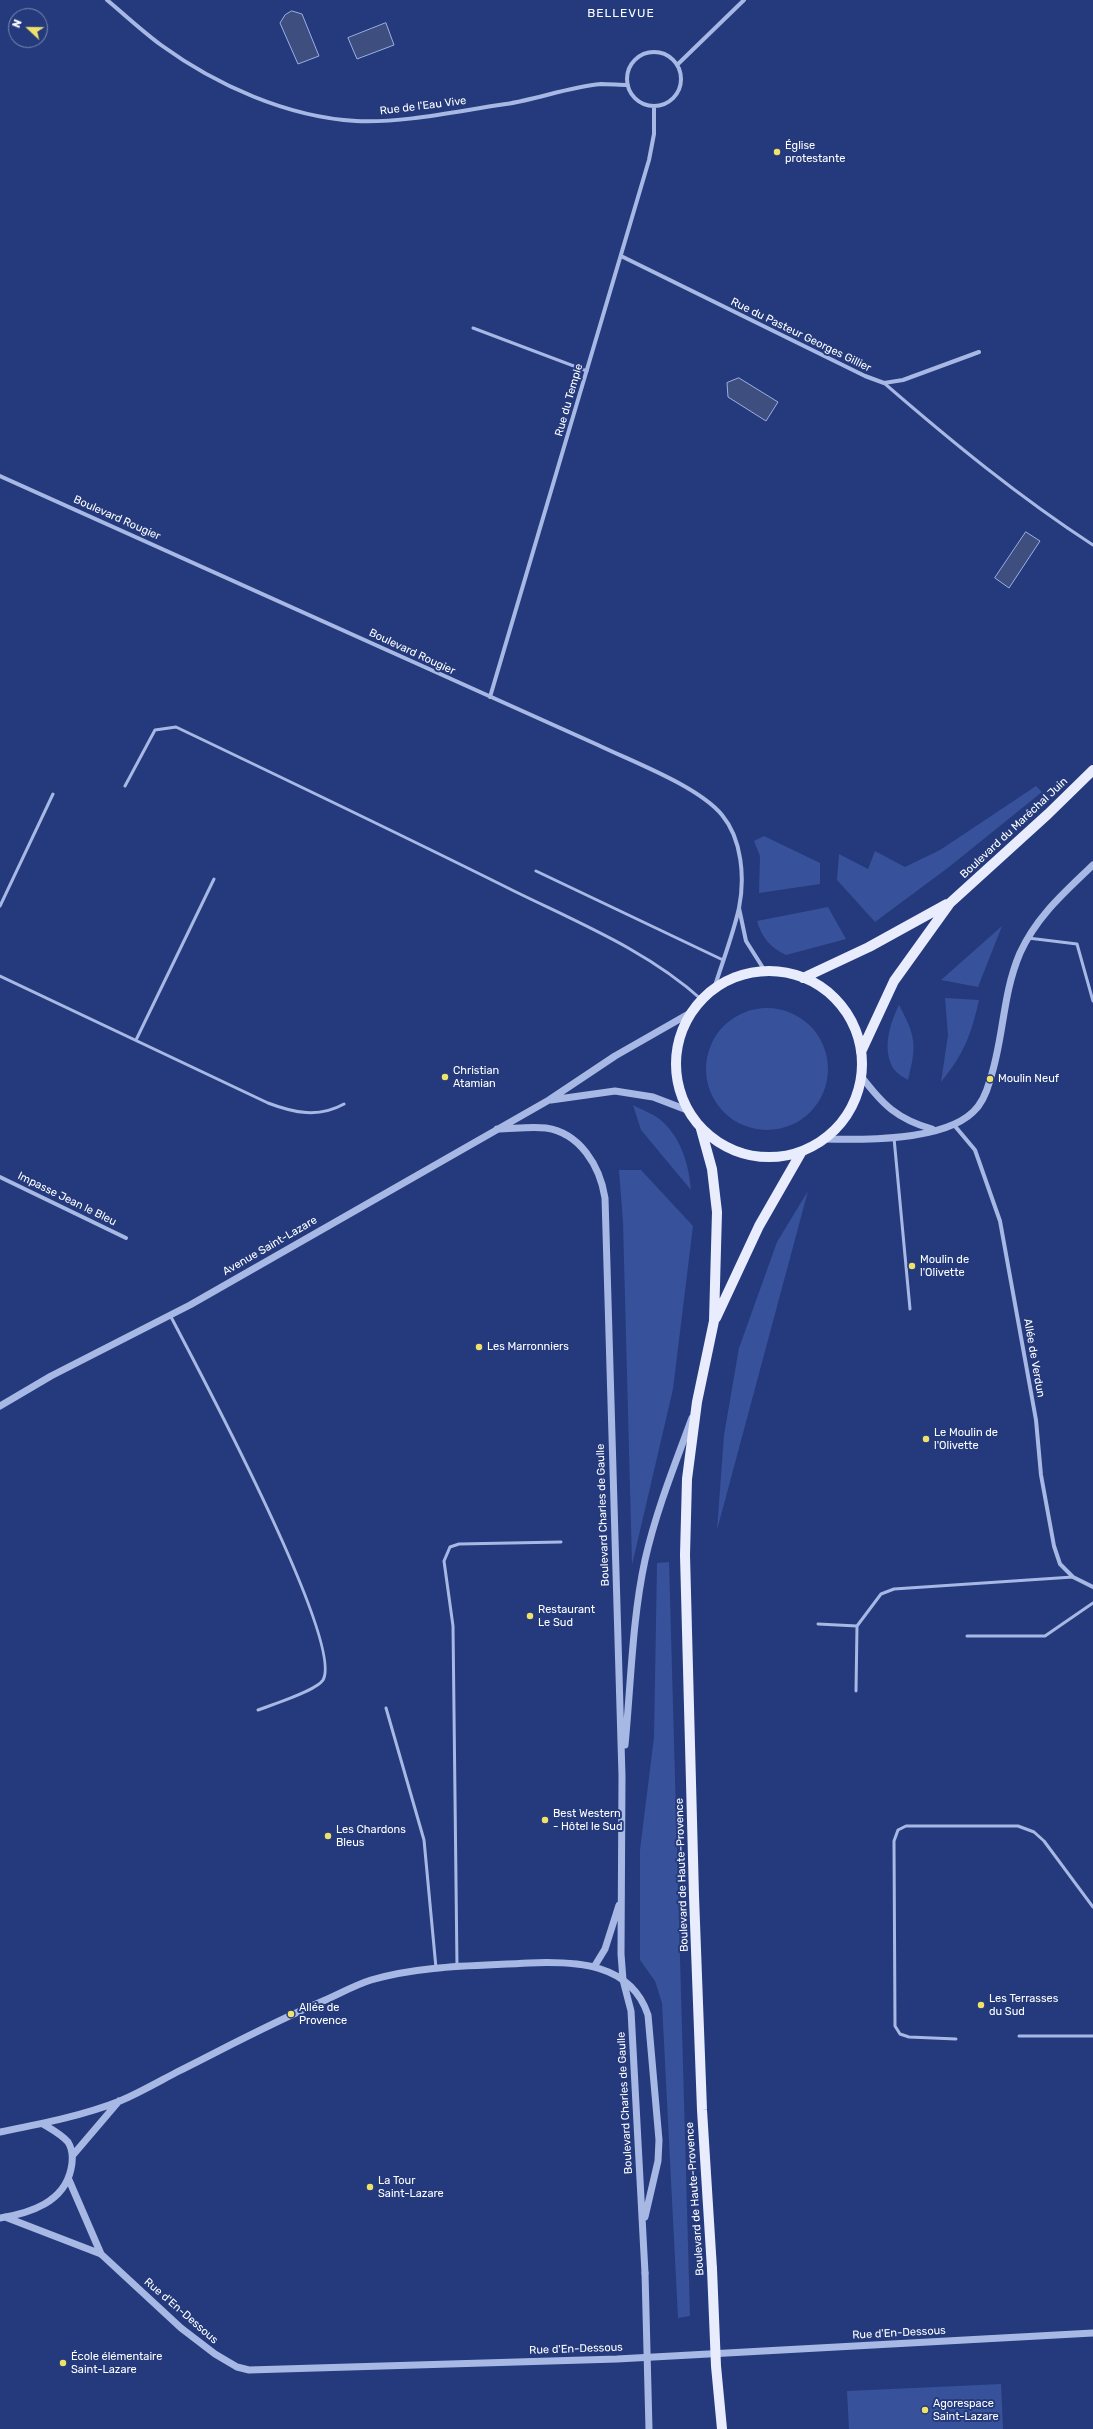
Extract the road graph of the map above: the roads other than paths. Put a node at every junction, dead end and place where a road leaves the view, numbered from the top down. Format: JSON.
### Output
{"nodes":[{"id":1,"x":107,"y":0,"type":"edge"},
{"id":2,"x":744,"y":0,"type":"edge"},
{"id":3,"x":677,"y":65,"type":"junction"},
{"id":4,"x":628,"y":85,"type":"junction"},
{"id":5,"x":654,"y":106,"type":"junction"},
{"id":6,"x":621,"y":256,"type":"junction"},
{"id":7,"x":473,"y":328,"type":"dead end"},
{"id":8,"x":979,"y":352,"type":"dead end"},
{"id":9,"x":587,"y":371,"type":"junction"},
{"id":10,"x":884,"y":383,"type":"junction"},
{"id":11,"x":0,"y":476,"type":"edge"},
{"id":12,"x":1093,"y":545,"type":"edge"},
{"id":13,"x":490,"y":697,"type":"junction"},
{"id":14,"x":1093,"y":770,"type":"edge"},
{"id":15,"x":125,"y":786,"type":"dead end"},
{"id":16,"x":53,"y":794,"type":"dead end"},
{"id":17,"x":1093,"y":865,"type":"edge"},
{"id":18,"x":536,"y":871,"type":"dead end"},
{"id":19,"x":214,"y":879,"type":"dead end"},
{"id":20,"x":950,"y":903,"type":"junction"},
{"id":21,"x":0,"y":906,"type":"edge"},
{"id":22,"x":739,"y":907,"type":"junction"},
{"id":23,"x":1028,"y":938,"type":"junction"},
{"id":24,"x":723,"y":960,"type":"junction"},
{"id":25,"x":765,"y":971,"type":"junction"},
{"id":26,"x":0,"y":976,"type":"edge"},
{"id":27,"x":803,"y":978,"type":"junction"},
{"id":28,"x":714,"y":989,"type":"junction"},
{"id":29,"x":702,"y":1000,"type":"junction"},
{"id":30,"x":1093,"y":1000,"type":"edge"},
{"id":31,"x":692,"y":1012,"type":"junction"},
{"id":32,"x":136,"y":1040,"type":"junction"},
{"id":33,"x":861,"y":1052,"type":"junction"},
{"id":34,"x":861,"y":1076,"type":"junction"},
{"id":35,"x":549,"y":1100,"type":"junction"},
{"id":36,"x":344,"y":1104,"type":"dead end"},
{"id":37,"x":688,"y":1110,"type":"junction"},
{"id":38,"x":954,"y":1125,"type":"junction"},
{"id":39,"x":497,"y":1129,"type":"junction"},
{"id":40,"x":701,"y":1129,"type":"junction"},
{"id":41,"x":934,"y":1130,"type":"junction"},
{"id":42,"x":894,"y":1138,"type":"junction"},
{"id":43,"x":824,"y":1139,"type":"junction"},
{"id":44,"x":802,"y":1151,"type":"junction"},
{"id":45,"x":0,"y":1177,"type":"edge"},
{"id":46,"x":126,"y":1238,"type":"dead end"},
{"id":47,"x":910,"y":1309,"type":"dead end"},
{"id":48,"x":170,"y":1315,"type":"junction"},
{"id":49,"x":714,"y":1321,"type":"junction"},
{"id":50,"x":697,"y":1402,"type":"junction"},
{"id":51,"x":0,"y":1406,"type":"edge"},
{"id":52,"x":561,"y":1542,"type":"dead end"},
{"id":53,"x":1073,"y":1577,"type":"junction"},
{"id":54,"x":1093,"y":1587,"type":"edge"},
{"id":55,"x":1093,"y":1602,"type":"edge"},
{"id":56,"x":818,"y":1624,"type":"dead end"},
{"id":57,"x":857,"y":1626,"type":"junction"},
{"id":58,"x":967,"y":1636,"type":"dead end"},
{"id":59,"x":856,"y":1691,"type":"dead end"},
{"id":60,"x":386,"y":1708,"type":"dead end"},
{"id":61,"x":258,"y":1710,"type":"dead end"},
{"id":62,"x":622,"y":1776,"type":"junction"},
{"id":63,"x":622,"y":1897,"type":"junction"},
{"id":64,"x":1093,"y":1907,"type":"edge"},
{"id":65,"x":457,"y":1967,"type":"junction"},
{"id":66,"x":594,"y":1967,"type":"junction"},
{"id":67,"x":436,"y":1969,"type":"junction"},
{"id":68,"x":623,"y":1980,"type":"junction"},
{"id":69,"x":1019,"y":2036,"type":"dead end"},
{"id":70,"x":1093,"y":2036,"type":"edge"},
{"id":71,"x":956,"y":2039,"type":"dead end"},
{"id":72,"x":120,"y":2101,"type":"junction"},
{"id":73,"x":43,"y":2124,"type":"junction"},
{"id":74,"x":0,"y":2132,"type":"edge"},
{"id":75,"x":73,"y":2155,"type":"junction"},
{"id":76,"x":68,"y":2180,"type":"junction"},
{"id":77,"x":2,"y":2218,"type":"edge"},
{"id":78,"x":643,"y":2225,"type":"junction"},
{"id":79,"x":101,"y":2254,"type":"junction"},
{"id":80,"x":1093,"y":2333,"type":"edge"},
{"id":81,"x":649,"y":2429,"type":"edge"},
{"id":82,"x":722,"y":2429,"type":"edge"}],
"edges":[{"from":1,"to":4,"type":"street","name":"Rue de l'Eau Vive"},
{"from":2,"to":3,"type":"street"},
{"from":3,"to":4,"type":"street"},
{"from":3,"to":5,"type":"street"},
{"from":4,"to":5,"type":"street"},
{"from":5,"to":6,"type":"street","name":"Rue du Temple"},
{"from":6,"to":9,"type":"street","name":"Rue du Temple"},
{"from":6,"to":10,"type":"street","name":"Rue du Pasteur Georges Gillier"},
{"from":7,"to":9,"type":"lane"},
{"from":8,"to":10,"type":"street","name":"Rue du Pasteur Georges Gillier"},
{"from":9,"to":13,"type":"street","name":"Rue du Temple"},
{"from":10,"to":12,"type":"lane"},
{"from":11,"to":13,"type":"street","name":"Boulevard Rougier"},
{"from":13,"to":22,"type":"street","name":"Boulevard Rougier"},
{"from":14,"to":20,"type":"main road","name":"Boulevard du Maréchal Juin"},
{"from":15,"to":29,"type":"lane"},
{"from":16,"to":21,"type":"lane"},
{"from":17,"to":23,"type":"street"},
{"from":18,"to":24,"type":"lane"},
{"from":19,"to":32,"type":"lane"},
{"from":20,"to":27,"type":"main road","name":"Boulevard du Maréchal Juin"},
{"from":20,"to":33,"type":"main road","name":"Boulevard du Maréchal Juin"},
{"from":22,"to":24,"type":"street","name":"Boulevard Rougier"},
{"from":22,"to":25,"type":"street","name":"Boulevard Rougier"},
{"from":23,"to":30,"type":"lane"},
{"from":23,"to":38,"type":"street"},
{"from":24,"to":28,"type":"street","name":"Boulevard Rougier"},
{"from":25,"to":27,"type":"main road"},
{"from":25,"to":28,"type":"main road"},
{"from":26,"to":32,"type":"lane"},
{"from":27,"to":33,"type":"main road"},
{"from":28,"to":29,"type":"main road"},
{"from":29,"to":31,"type":"main road"},
{"from":31,"to":35,"type":"street","name":"Avenue Saint-Lazare"},
{"from":31,"to":37,"type":"main road"},
{"from":32,"to":36,"type":"lane"},
{"from":33,"to":34,"type":"main road"},
{"from":34,"to":41,"type":"street"},
{"from":34,"to":43,"type":"main road"},
{"from":35,"to":37,"type":"street"},
{"from":35,"to":39,"type":"street","name":"Avenue Saint-Lazare"},
{"from":37,"to":40,"type":"main road"},
{"from":38,"to":41,"type":"street"},
{"from":38,"to":53,"type":"street","name":"Allée de Verdun"},
{"from":39,"to":48,"type":"street","name":"Avenue Saint-Lazare"},
{"from":39,"to":62,"type":"street","name":"Boulevard Charles de Gaulle"},
{"from":40,"to":44,"type":"main road"},
{"from":40,"to":49,"type":"main road","name":"Boulevard de Haute-Provence"},
{"from":41,"to":42,"type":"street"},
{"from":42,"to":43,"type":"street"},
{"from":42,"to":47,"type":"lane"},
{"from":43,"to":44,"type":"main road"},
{"from":44,"to":49,"type":"main road","name":"Boulevard de Haute-Provence"},
{"from":45,"to":46,"type":"street","name":"Impasse Jean le Bleu"},
{"from":48,"to":51,"type":"street","name":"Avenue Saint-Lazare"},
{"from":48,"to":61,"type":"lane"},
{"from":49,"to":50,"type":"main road","name":"Boulevard de Haute-Provence"},
{"from":50,"to":62,"type":"street"},
{"from":50,"to":82,"type":"main road","name":"Boulevard de Haute-Provence","bridge":true},
{"from":52,"to":65,"type":"lane"},
{"from":53,"to":54,"type":"street","name":"Allée de Verdun"},
{"from":53,"to":57,"type":"lane"},
{"from":55,"to":58,"type":"lane"},
{"from":56,"to":57,"type":"lane"},
{"from":57,"to":59,"type":"lane"},
{"from":60,"to":67,"type":"lane"},
{"from":62,"to":63,"type":"street","name":"Boulevard Charles de Gaulle"},
{"from":63,"to":66,"type":"street"},
{"from":63,"to":68,"type":"street","name":"Boulevard Charles de Gaulle"},
{"from":64,"to":71,"type":"lane"},
{"from":65,"to":66,"type":"street"},
{"from":65,"to":67,"type":"street"},
{"from":66,"to":68,"type":"street"},
{"from":67,"to":72,"type":"street"},
{"from":68,"to":78,"type":"street","name":"Boulevard Charles de Gaulle"},
{"from":68,"to":78,"type":"street","name":"Boulevard Charles de Gaulle"},
{"from":69,"to":70,"type":"lane"},
{"from":72,"to":73,"type":"street"},
{"from":72,"to":75,"type":"street"},
{"from":73,"to":74,"type":"street"},
{"from":73,"to":75,"type":"street"},
{"from":75,"to":76,"type":"street"},
{"from":76,"to":77,"type":"street"},
{"from":76,"to":79,"type":"street","name":"Rue d'En-Dessous"},
{"from":77,"to":79,"type":"street","name":"Rue d'En-Dessous"},
{"from":78,"to":81,"type":"street","name":"Boulevard Charles de Gaulle","bridge":true},
{"from":79,"to":80,"type":"street","name":"Rue d'En-Dessous"}]}
